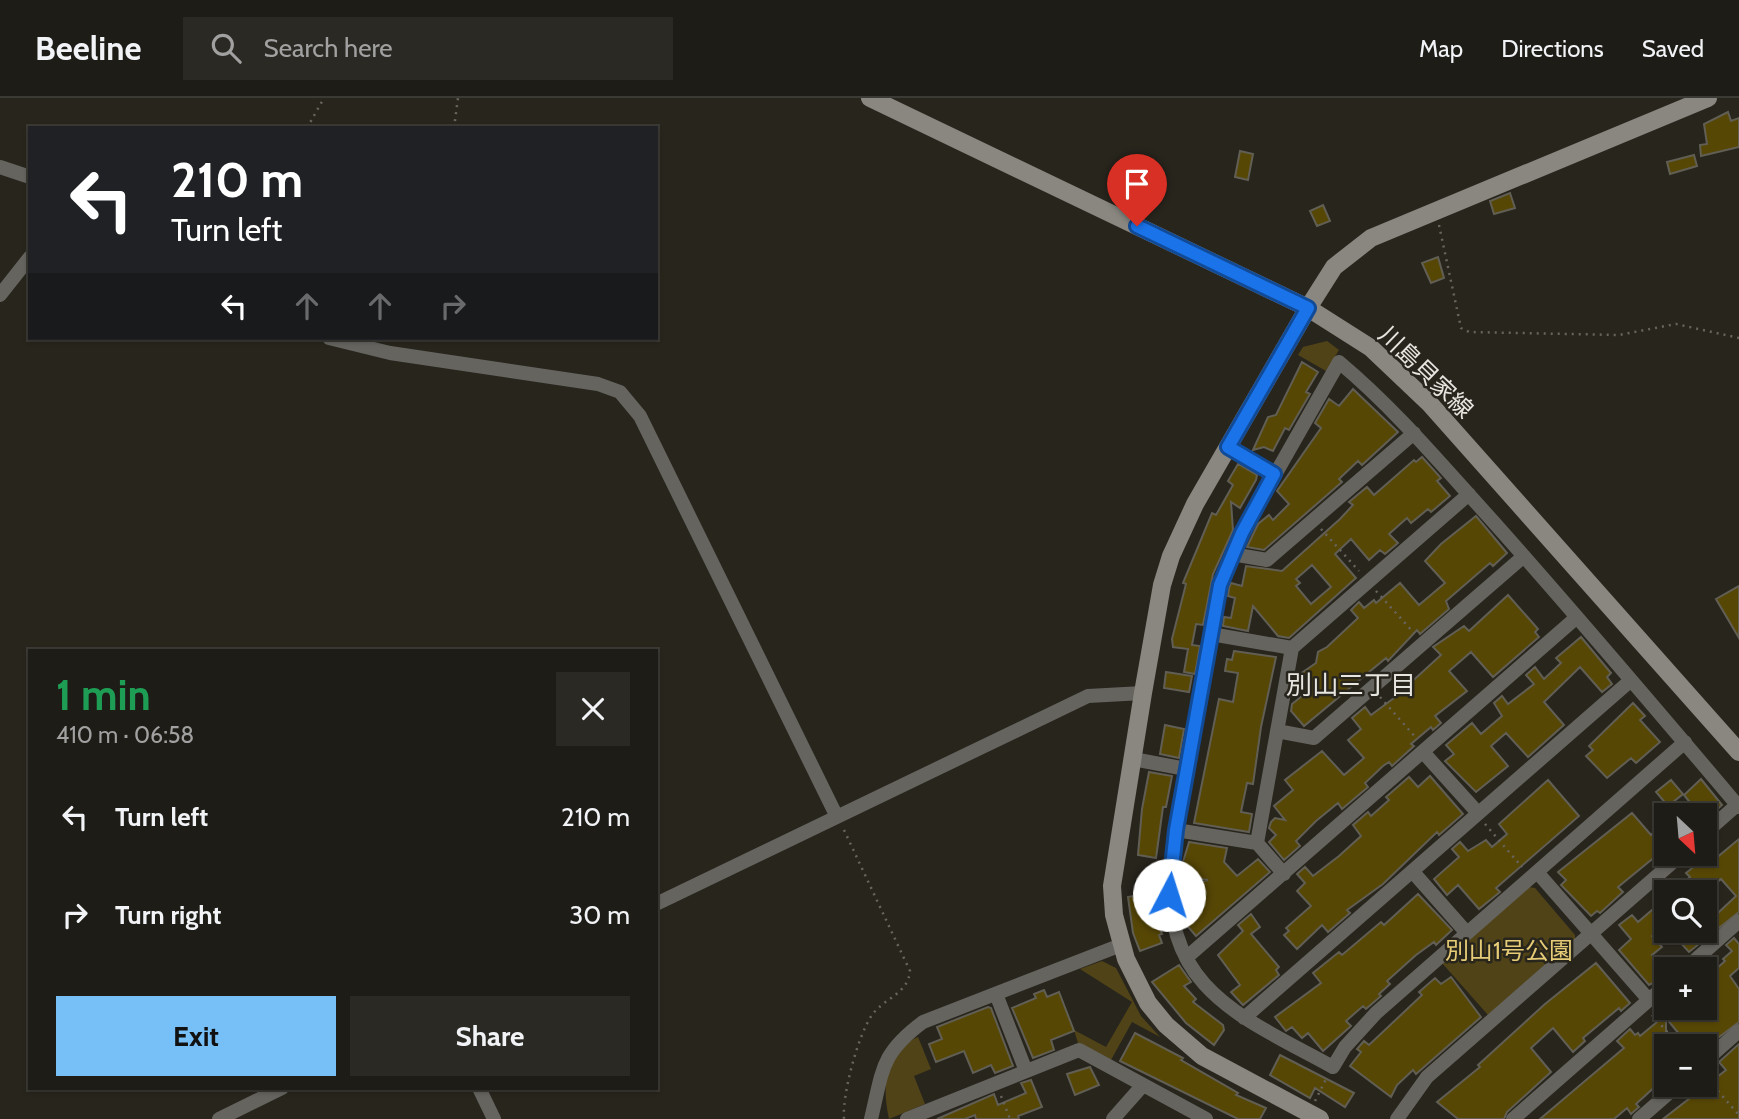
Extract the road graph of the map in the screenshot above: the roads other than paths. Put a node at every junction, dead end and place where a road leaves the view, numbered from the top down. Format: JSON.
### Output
{"nodes":[{"id":1,"x":870,"y":98,"type":"edge"},
{"id":2,"x":1707,"y":98,"type":"edge"},
{"id":3,"x":0,"y":167,"type":"edge"},
{"id":4,"x":28,"y":176,"type":"edge"},
{"id":5,"x":28,"y":260,"type":"edge"},
{"id":6,"x":0,"y":295,"type":"edge"},
{"id":7,"x":1308,"y":308,"type":"junction"},
{"id":8,"x":337,"y":340,"type":"edge"},
{"id":9,"x":1414,"y":433,"type":"junction"},
{"id":10,"x":1228,"y":447,"type":"junction"},
{"id":11,"x":1274,"y":474,"type":"junction"},
{"id":12,"x":1469,"y":494,"type":"junction"},
{"id":13,"x":1233,"y":554,"type":"junction"},
{"id":14,"x":1524,"y":556,"type":"junction"},
{"id":15,"x":1577,"y":617,"type":"junction"},
{"id":16,"x":1211,"y":634,"type":"junction"},
{"id":17,"x":1292,"y":648,"type":"junction"},
{"id":18,"x":1630,"y":681,"type":"junction"},
{"id":19,"x":1143,"y":693,"type":"junction"},
{"id":20,"x":1277,"y":731,"type":"junction"},
{"id":21,"x":1685,"y":742,"type":"junction"},
{"id":22,"x":1425,"y":751,"type":"junction"},
{"id":23,"x":1739,"y":752,"type":"edge"},
{"id":24,"x":1133,"y":759,"type":"junction"},
{"id":25,"x":1186,"y":769,"type":"junction"},
{"id":26,"x":1738,"y":806,"type":"edge"},
{"id":27,"x":1477,"y":814,"type":"junction"},
{"id":28,"x":836,"y":815,"type":"junction"},
{"id":29,"x":1717,"y":823,"type":"edge"},
{"id":30,"x":1176,"y":830,"type":"junction"},
{"id":31,"x":1257,"y":843,"type":"junction"},
{"id":32,"x":1668,"y":866,"type":"edge"},
{"id":33,"x":1413,"y":872,"type":"junction"},
{"id":34,"x":1284,"y":874,"type":"junction"},
{"id":35,"x":1534,"y":874,"type":"junction"},
{"id":36,"x":658,"y":903,"type":"edge"},
{"id":37,"x":1739,"y":921,"type":"edge"},
{"id":38,"x":1466,"y":932,"type":"junction"},
{"id":39,"x":1591,"y":934,"type":"junction"},
{"id":40,"x":1121,"y":945,"type":"junction"},
{"id":41,"x":1699,"y":957,"type":"edge"},
{"id":42,"x":1186,"y":958,"type":"junction"},
{"id":43,"x":996,"y":994,"type":"junction"},
{"id":44,"x":1654,"y":995,"type":"edge"},
{"id":45,"x":1646,"y":1002,"type":"junction"},
{"id":46,"x":1244,"y":1018,"type":"junction"},
{"id":47,"x":1739,"y":1031,"type":"edge"},
{"id":48,"x":1717,"y":1050,"type":"edge"},
{"id":49,"x":1026,"y":1071,"type":"junction"},
{"id":50,"x":1143,"y":1084,"type":"junction"},
{"id":51,"x":278,"y":1090,"type":"edge"},
{"id":52,"x":480,"y":1090,"type":"edge"},
{"id":53,"x":1664,"y":1097,"type":"edge"},
{"id":54,"x":1316,"y":1112,"type":"edge"},
{"id":55,"x":219,"y":1119,"type":"edge"},
{"id":56,"x":494,"y":1119,"type":"edge"},
{"id":57,"x":871,"y":1119,"type":"edge"},
{"id":58,"x":906,"y":1119,"type":"edge"},
{"id":59,"x":1113,"y":1119,"type":"edge"},
{"id":60,"x":1206,"y":1119,"type":"edge"},
{"id":61,"x":1397,"y":1119,"type":"edge"},
{"id":62,"x":1513,"y":1119,"type":"edge"},
{"id":63,"x":1639,"y":1119,"type":"edge"}],
"edges":[{"from":1,"to":7,"type":"street","name":"川島貝家線"},
{"from":2,"to":7,"type":"street"},
{"from":3,"to":4,"type":"street"},
{"from":5,"to":6,"type":"street"},
{"from":7,"to":10,"type":"street"},
{"from":7,"to":23,"type":"street","name":"川島貝家線"},
{"from":8,"to":28,"type":"street"},
{"from":9,"to":11,"type":"street"},
{"from":9,"to":12,"type":"street"},
{"from":9,"to":13,"type":"street"},
{"from":10,"to":11,"type":"street"},
{"from":10,"to":19,"type":"street"},
{"from":11,"to":13,"type":"street"},
{"from":12,"to":14,"type":"street"},
{"from":12,"to":17,"type":"street"},
{"from":13,"to":16,"type":"street"},
{"from":14,"to":15,"type":"street"},
{"from":14,"to":20,"type":"street"},
{"from":15,"to":18,"type":"street"},
{"from":15,"to":22,"type":"street"},
{"from":16,"to":17,"type":"street"},
{"from":16,"to":25,"type":"street"},
{"from":17,"to":20,"type":"street"},
{"from":18,"to":21,"type":"street"},
{"from":18,"to":27,"type":"street"},
{"from":19,"to":24,"type":"street"},
{"from":19,"to":28,"type":"street"},
{"from":20,"to":31,"type":"street"},
{"from":21,"to":26,"type":"street"},
{"from":21,"to":35,"type":"street"},
{"from":22,"to":27,"type":"street"},
{"from":22,"to":34,"type":"street"},
{"from":24,"to":25,"type":"street"},
{"from":24,"to":40,"type":"street"},
{"from":25,"to":30,"type":"street"},
{"from":26,"to":29,"type":"street"},
{"from":27,"to":33,"type":"street"},
{"from":28,"to":36,"type":"street"},
{"from":30,"to":31,"type":"street"},
{"from":30,"to":42,"type":"street"},
{"from":31,"to":34,"type":"street"},
{"from":32,"to":39,"type":"street"},
{"from":33,"to":38,"type":"street"},
{"from":33,"to":46,"type":"street"},
{"from":34,"to":42,"type":"street"},
{"from":35,"to":38,"type":"street"},
{"from":35,"to":39,"type":"street"},
{"from":37,"to":41,"type":"street"},
{"from":38,"to":46,"type":"street"},
{"from":39,"to":45,"type":"street"},
{"from":39,"to":61,"type":"street"},
{"from":40,"to":43,"type":"street"},
{"from":40,"to":54,"type":"street"},
{"from":42,"to":46,"type":"street"},
{"from":43,"to":49,"type":"street"},
{"from":43,"to":57,"type":"street"},
{"from":44,"to":45,"type":"street"},
{"from":45,"to":62,"type":"street"},
{"from":47,"to":48,"type":"street"},
{"from":49,"to":50,"type":"street"},
{"from":49,"to":58,"type":"street"},
{"from":50,"to":59,"type":"street"},
{"from":50,"to":60,"type":"street"},
{"from":51,"to":55,"type":"street"},
{"from":52,"to":56,"type":"street"},
{"from":53,"to":63,"type":"street"}]}
